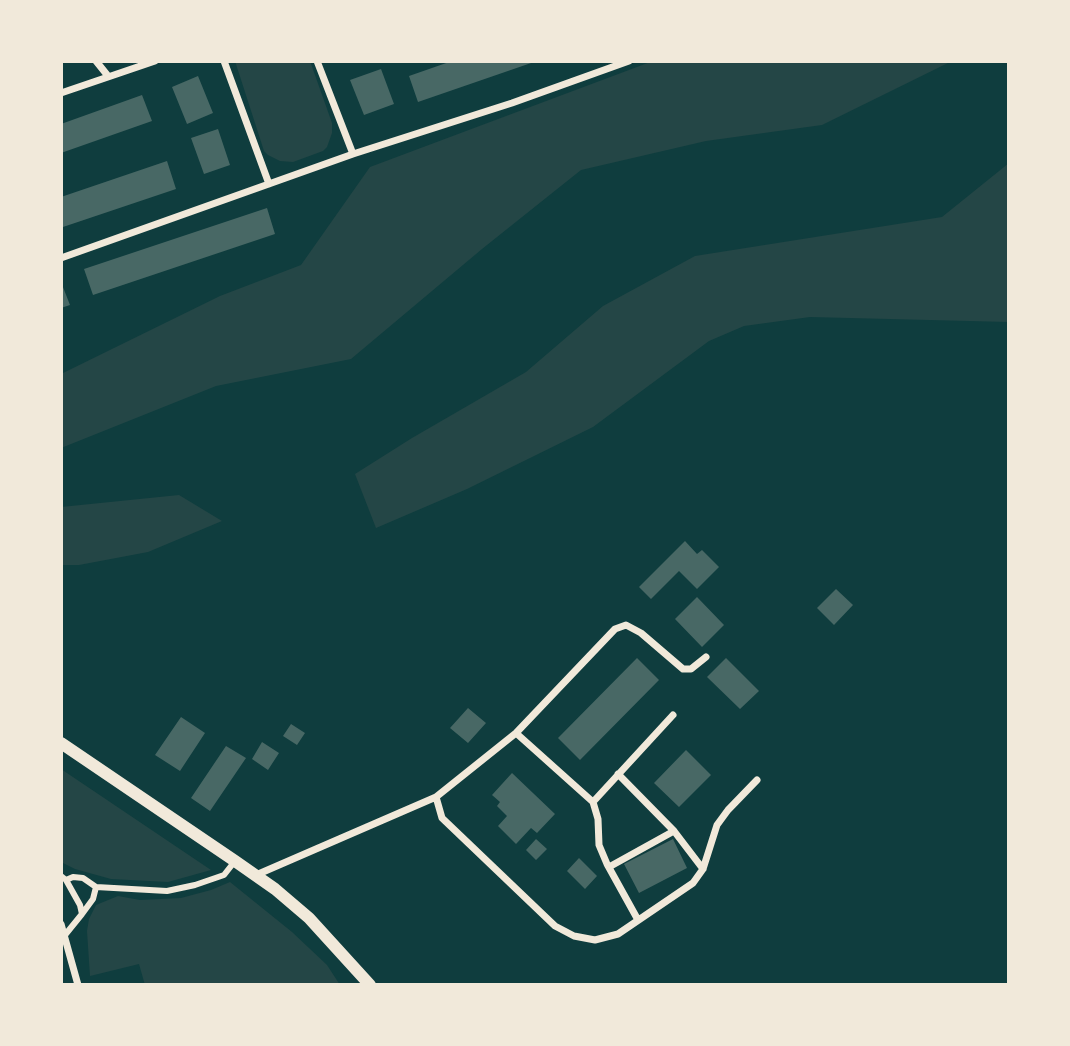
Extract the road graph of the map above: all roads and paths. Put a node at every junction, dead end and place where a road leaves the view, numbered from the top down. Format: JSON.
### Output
{"nodes":[{"id":1,"x":96,"y":61,"type":"edge"},
{"id":2,"x":155,"y":61,"type":"edge"},
{"id":3,"x":224,"y":61,"type":"edge"},
{"id":4,"x":317,"y":61,"type":"edge"},
{"id":5,"x":629,"y":61,"type":"edge"},
{"id":6,"x":108,"y":76,"type":"junction"},
{"id":7,"x":61,"y":93,"type":"edge"},
{"id":8,"x":353,"y":154,"type":"junction"},
{"id":9,"x":269,"y":184,"type":"junction"},
{"id":10,"x":61,"y":258,"type":"edge"},
{"id":11,"x":706,"y":657,"type":"dead end"},
{"id":12,"x":673,"y":715,"type":"dead end"},
{"id":13,"x":516,"y":733,"type":"junction"},
{"id":14,"x":61,"y":743,"type":"edge"},
{"id":15,"x":618,"y":775,"type":"junction"},
{"id":16,"x":757,"y":780,"type":"dead end"},
{"id":17,"x":436,"y":797,"type":"junction"},
{"id":18,"x":593,"y":802,"type":"junction"},
{"id":19,"x":674,"y":831,"type":"junction"},
{"id":20,"x":235,"y":860,"type":"junction"},
{"id":21,"x":609,"y":867,"type":"junction"},
{"id":22,"x":703,"y":869,"type":"junction"},
{"id":23,"x":256,"y":875,"type":"junction"},
{"id":24,"x":64,"y":878,"type":"edge"},
{"id":25,"x":96,"y":887,"type":"junction"},
{"id":26,"x":82,"y":914,"type":"junction"},
{"id":27,"x":638,"y":920,"type":"junction"},
{"id":28,"x":61,"y":924,"type":"edge"},
{"id":29,"x":65,"y":935,"type":"junction"},
{"id":30,"x":351,"y":965,"type":"junction"},
{"id":31,"x":78,"y":985,"type":"edge"},
{"id":32,"x":362,"y":985,"type":"edge"},
{"id":33,"x":370,"y":985,"type":"edge"}],
"edges":[{"from":1,"to":6,"type":"street"},
{"from":2,"to":6,"type":"street"},
{"from":3,"to":9,"type":"street"},
{"from":4,"to":8,"type":"street"},
{"from":5,"to":8,"type":"street"},
{"from":6,"to":7,"type":"street"},
{"from":8,"to":9,"type":"street"},
{"from":9,"to":10,"type":"street"},
{"from":11,"to":13,"type":"street"},
{"from":12,"to":15,"type":"street"},
{"from":13,"to":17,"type":"street"},
{"from":13,"to":18,"type":"street"},
{"from":14,"to":20,"type":"street"},
{"from":15,"to":18,"type":"street"},
{"from":15,"to":19,"type":"street"},
{"from":16,"to":22,"type":"street"},
{"from":17,"to":23,"type":"street"},
{"from":17,"to":27,"type":"street"},
{"from":18,"to":21,"type":"street"},
{"from":19,"to":21,"type":"street"},
{"from":19,"to":22,"type":"street"},
{"from":20,"to":23,"type":"street"},
{"from":20,"to":25,"type":"street"},
{"from":21,"to":27,"type":"street"},
{"from":22,"to":27,"type":"street"},
{"from":23,"to":30,"type":"street"},
{"from":24,"to":25,"type":"street"},
{"from":24,"to":26,"type":"street"},
{"from":25,"to":26,"type":"street"},
{"from":26,"to":29,"type":"street"},
{"from":28,"to":29,"type":"street"},
{"from":29,"to":31,"type":"street"},
{"from":30,"to":32,"type":"street"},
{"from":30,"to":33,"type":"street"}]}
